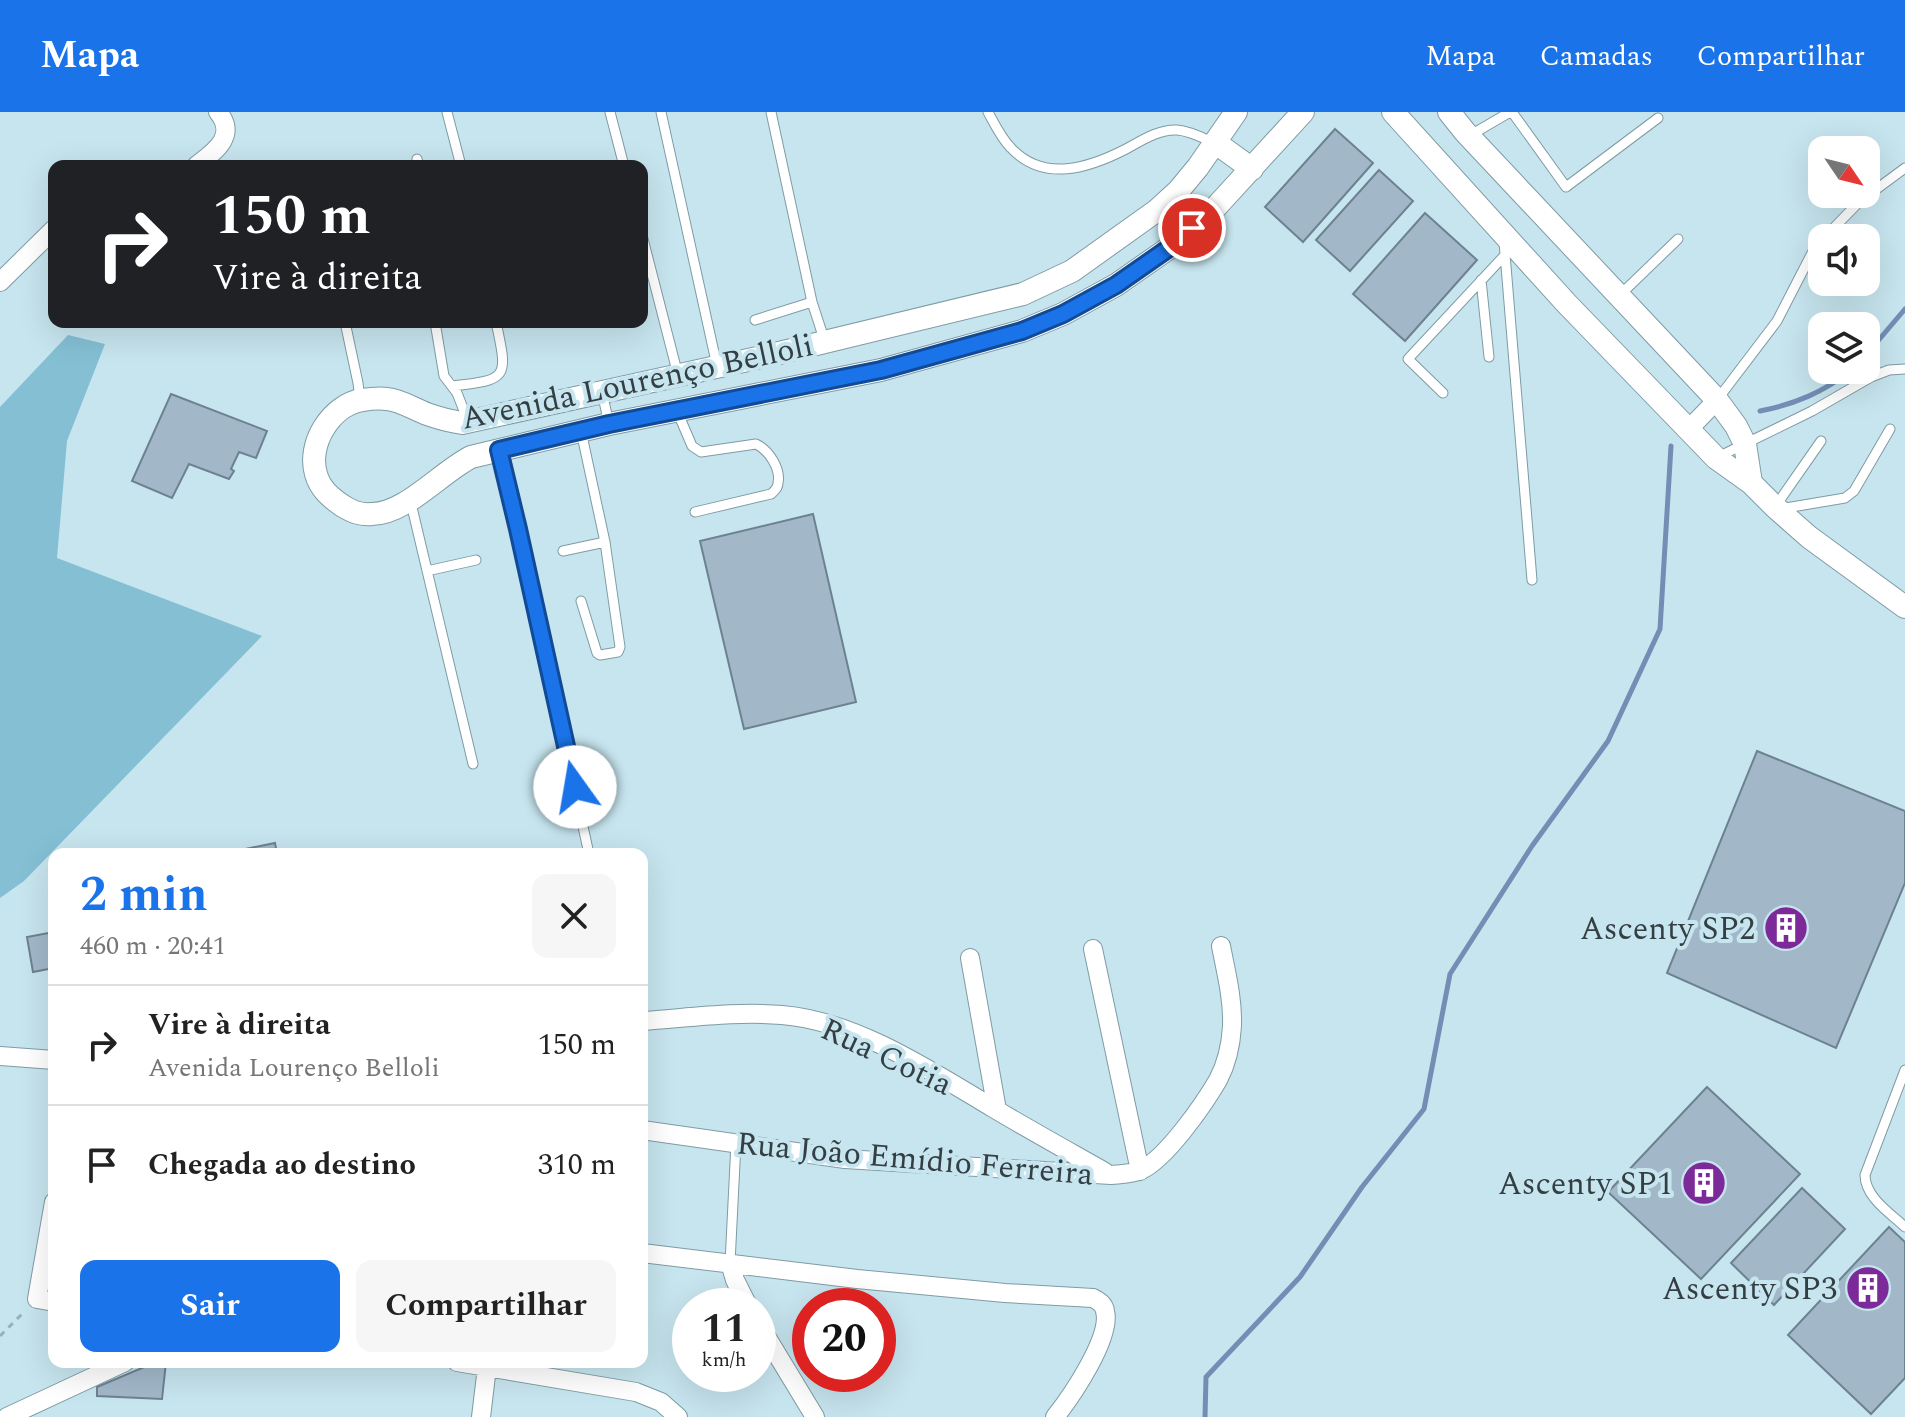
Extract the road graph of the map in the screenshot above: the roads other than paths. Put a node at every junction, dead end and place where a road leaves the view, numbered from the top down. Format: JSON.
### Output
{"nodes":[{"id":1,"x":218,"y":112,"type":"edge"},
{"id":2,"x":447,"y":112,"type":"edge"},
{"id":3,"x":610,"y":112,"type":"edge"},
{"id":4,"x":661,"y":112,"type":"edge"},
{"id":5,"x":771,"y":112,"type":"edge"},
{"id":6,"x":988,"y":112,"type":"edge"},
{"id":7,"x":1236,"y":112,"type":"edge"},
{"id":8,"x":1303,"y":112,"type":"edge"},
{"id":9,"x":1393,"y":112,"type":"edge"},
{"id":10,"x":1511,"y":112,"type":"edge"},
{"id":11,"x":1658,"y":118,"type":"dead end"},
{"id":12,"x":1460,"y":120,"type":"edge"},
{"id":13,"x":1216,"y":143,"type":"junction"},
{"id":14,"x":204,"y":160,"type":"edge"},
{"id":15,"x":458,"y":160,"type":"edge"},
{"id":16,"x":622,"y":160,"type":"edge"},
{"id":17,"x":1905,"y":168,"type":"edge"},
{"id":18,"x":1252,"y":169,"type":"junction"},
{"id":19,"x":1838,"y":224,"type":"edge"},
{"id":20,"x":48,"y":235,"type":"edge"},
{"id":21,"x":1678,"y":239,"type":"dead end"},
{"id":22,"x":1504,"y":245,"type":"junction"},
{"id":23,"x":648,"y":258,"type":"edge"},
{"id":24,"x":1808,"y":261,"type":"edge"},
{"id":25,"x":1481,"y":280,"type":"junction"},
{"id":26,"x":0,"y":282,"type":"edge"},
{"id":27,"x":1619,"y":296,"type":"junction"},
{"id":28,"x":812,"y":302,"type":"junction"},
{"id":29,"x":755,"y":320,"type":"dead end"},
{"id":30,"x":346,"y":328,"type":"edge"},
{"id":31,"x":436,"y":328,"type":"edge"},
{"id":32,"x":497,"y":328,"type":"edge"},
{"id":33,"x":825,"y":342,"type":"junction"},
{"id":34,"x":1489,"y":357,"type":"dead end"},
{"id":35,"x":717,"y":367,"type":"junction"},
{"id":36,"x":1904,"y":370,"type":"edge"},
{"id":37,"x":678,"y":375,"type":"junction"},
{"id":38,"x":452,"y":386,"type":"junction"},
{"id":39,"x":602,"y":392,"type":"junction"},
{"id":40,"x":1443,"y":393,"type":"dead end"},
{"id":41,"x":360,"y":400,"type":"junction"},
{"id":42,"x":1717,"y":400,"type":"junction"},
{"id":43,"x":677,"y":411,"type":"junction"},
{"id":44,"x":468,"y":421,"type":"junction"},
{"id":45,"x":609,"y":424,"type":"junction"},
{"id":46,"x":1890,"y":429,"type":"dead end"},
{"id":47,"x":1688,"y":430,"type":"junction"},
{"id":48,"x":581,"y":431,"type":"junction"},
{"id":49,"x":1821,"y":441,"type":"dead end"},
{"id":50,"x":1745,"y":444,"type":"junction"},
{"id":51,"x":499,"y":450,"type":"junction"},
{"id":52,"x":1716,"y":458,"type":"junction"},
{"id":53,"x":1751,"y":483,"type":"junction"},
{"id":54,"x":410,"y":499,"type":"junction"},
{"id":55,"x":1776,"y":508,"type":"junction"},
{"id":56,"x":695,"y":512,"type":"dead end"},
{"id":57,"x":605,"y":542,"type":"junction"},
{"id":58,"x":563,"y":551,"type":"dead end"},
{"id":59,"x":476,"y":560,"type":"dead end"},
{"id":60,"x":427,"y":571,"type":"junction"},
{"id":61,"x":1532,"y":580,"type":"dead end"},
{"id":62,"x":581,"y":601,"type":"dead end"},
{"id":63,"x":1905,"y":607,"type":"edge"},
{"id":64,"x":473,"y":764,"type":"dead end"},
{"id":65,"x":588,"y":848,"type":"edge"},
{"id":66,"x":1221,"y":946,"type":"dead end"},
{"id":67,"x":1093,"y":949,"type":"dead end"},
{"id":68,"x":970,"y":958,"type":"dead end"},
{"id":69,"x":648,"y":1021,"type":"edge"},
{"id":70,"x":0,"y":1056,"type":"edge"},
{"id":71,"x":48,"y":1060,"type":"edge"},
{"id":72,"x":1905,"y":1070,"type":"edge"},
{"id":73,"x":997,"y":1110,"type":"junction"},
{"id":74,"x":648,"y":1131,"type":"edge"},
{"id":75,"x":736,"y":1143,"type":"junction"},
{"id":76,"x":1140,"y":1171,"type":"junction"},
{"id":77,"x":1111,"y":1175,"type":"junction"},
{"id":78,"x":1905,"y":1227,"type":"edge"},
{"id":79,"x":648,"y":1254,"type":"edge"},
{"id":80,"x":730,"y":1263,"type":"junction"},
{"id":81,"x":48,"y":1268,"type":"edge"},
{"id":82,"x":739,"y":1288,"type":"edge"},
{"id":83,"x":45,"y":1301,"type":"edge"},
{"id":84,"x":776,"y":1353,"type":"edge"},
{"id":85,"x":112,"y":1368,"type":"edge"},
{"id":86,"x":487,"y":1368,"type":"edge"},
{"id":87,"x":493,"y":1368,"type":"edge"},
{"id":88,"x":7,"y":1417,"type":"edge"},
{"id":89,"x":481,"y":1417,"type":"edge"},
{"id":90,"x":678,"y":1417,"type":"edge"},
{"id":91,"x":815,"y":1417,"type":"edge"},
{"id":92,"x":1055,"y":1417,"type":"edge"}],
"edges":[{"from":1,"to":14,"type":"street"},
{"from":2,"to":15,"type":"lane"},
{"from":3,"to":16,"type":"lane"},
{"from":4,"to":35,"type":"lane"},
{"from":5,"to":28,"type":"lane"},
{"from":6,"to":13,"type":"lane"},
{"from":7,"to":13,"type":"street","name":"Avenida Lourenço Belloli"},
{"from":8,"to":18,"type":"street","name":"Avenida Lourenço Belloli"},
{"from":9,"to":22,"type":"street"},
{"from":10,"to":11,"type":"lane"},
{"from":10,"to":12,"type":"lane"},
{"from":12,"to":27,"type":"street"},
{"from":13,"to":18,"type":"street"},
{"from":13,"to":33,"type":"street","name":"Avenida Lourenço Belloli"},
{"from":17,"to":19,"type":"lane"},
{"from":18,"to":43,"type":"street","name":"Avenida Lourenço Belloli"},
{"from":20,"to":26,"type":"street"},
{"from":21,"to":27,"type":"lane"},
{"from":22,"to":25,"type":"lane"},
{"from":22,"to":47,"type":"street"},
{"from":22,"to":61,"type":"lane"},
{"from":23,"to":37,"type":"lane"},
{"from":24,"to":42,"type":"lane"},
{"from":25,"to":34,"type":"lane"},
{"from":25,"to":40,"type":"lane"},
{"from":27,"to":42,"type":"street"},
{"from":28,"to":29,"type":"lane"},
{"from":28,"to":33,"type":"lane"},
{"from":30,"to":41,"type":"lane"},
{"from":31,"to":38,"type":"lane"},
{"from":32,"to":38,"type":"lane"},
{"from":33,"to":35,"type":"street","name":"Avenida Lourenço Belloli"},
{"from":35,"to":37,"type":"street","name":"Avenida Lourenço Belloli"},
{"from":36,"to":50,"type":"lane"},
{"from":37,"to":39,"type":"street","name":"Avenida Lourenço Belloli"},
{"from":38,"to":44,"type":"lane"},
{"from":39,"to":44,"type":"street","name":"Avenida Lourenço Belloli"},
{"from":39,"to":45,"type":"lane"},
{"from":41,"to":44,"type":"street","name":"Avenida Lourenço Belloli"},
{"from":41,"to":54,"type":"street","name":"Avenida Lourenço Belloli"},
{"from":42,"to":47,"type":"street"},
{"from":42,"to":50,"type":"street"},
{"from":43,"to":45,"type":"street","name":"Avenida Lourenço Belloli"},
{"from":43,"to":56,"type":"lane"},
{"from":45,"to":48,"type":"street","name":"Avenida Lourenço Belloli"},
{"from":46,"to":55,"type":"lane"},
{"from":47,"to":52,"type":"street"},
{"from":48,"to":51,"type":"street","name":"Avenida Lourenço Belloli"},
{"from":48,"to":57,"type":"lane"},
{"from":49,"to":55,"type":"lane"},
{"from":50,"to":52,"type":"lane"},
{"from":50,"to":53,"type":"street"},
{"from":51,"to":54,"type":"street","name":"Avenida Lourenço Belloli"},
{"from":51,"to":65,"type":"lane"},
{"from":52,"to":53,"type":"street"},
{"from":53,"to":55,"type":"street"},
{"from":54,"to":60,"type":"lane"},
{"from":55,"to":63,"type":"street"},
{"from":57,"to":58,"type":"lane"},
{"from":57,"to":62,"type":"lane"},
{"from":59,"to":60,"type":"lane"},
{"from":60,"to":64,"type":"lane"},
{"from":66,"to":76,"type":"street"},
{"from":67,"to":76,"type":"street"},
{"from":68,"to":73,"type":"street"},
{"from":69,"to":73,"type":"street","name":"Rua Cotia"},
{"from":70,"to":71,"type":"street"},
{"from":72,"to":78,"type":"lane"},
{"from":73,"to":77,"type":"street","name":"Rua Cotia"},
{"from":74,"to":75,"type":"street","name":"Rua João Emídio Ferreira"},
{"from":75,"to":77,"type":"street","name":"Rua João Emídio Ferreira"},
{"from":75,"to":80,"type":"lane"},
{"from":76,"to":77,"type":"street","name":"Rua João Emídio Ferreira"},
{"from":79,"to":80,"type":"street"},
{"from":80,"to":82,"type":"street"},
{"from":80,"to":92,"type":"street"},
{"from":81,"to":83,"type":"street"},
{"from":84,"to":91,"type":"street"},
{"from":85,"to":88,"type":"street"},
{"from":86,"to":89,"type":"street"},
{"from":87,"to":90,"type":"street"}]}
